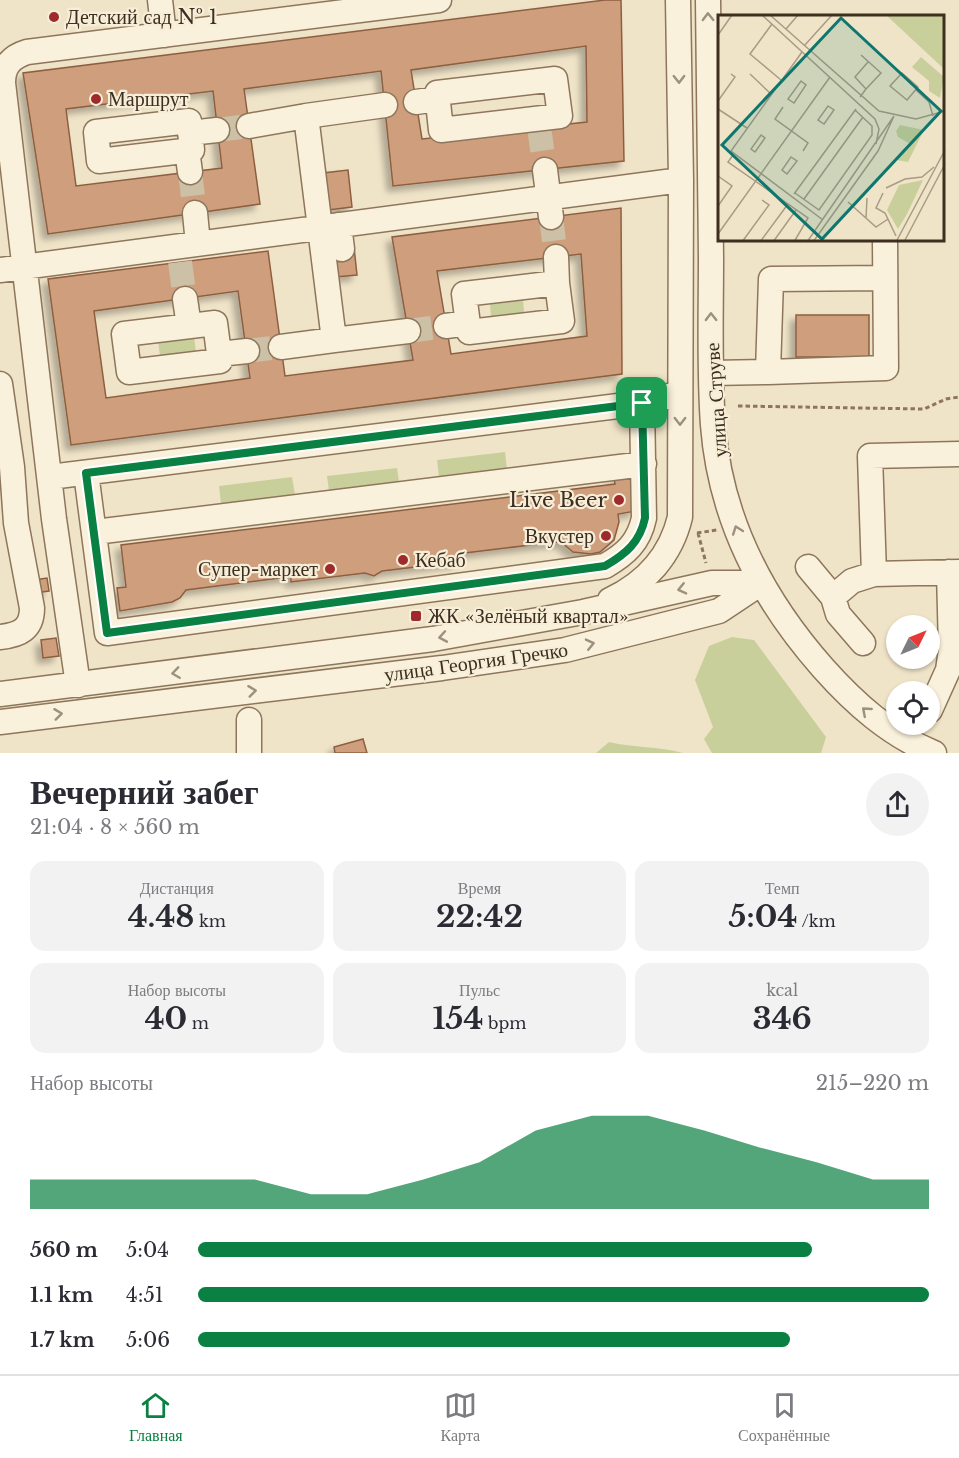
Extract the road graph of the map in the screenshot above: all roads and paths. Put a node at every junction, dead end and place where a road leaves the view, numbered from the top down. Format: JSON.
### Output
{"nodes":[{"id":1,"x":160,"y":0,"type":"edge"},
{"id":2,"x":439,"y":0,"type":"edge"},
{"id":3,"x":678,"y":0,"type":"edge"},
{"id":4,"x":708,"y":0,"type":"edge"},
{"id":5,"x":392,"y":3,"type":"edge"},
{"id":6,"x":164,"y":35,"type":"junction"},
{"id":7,"x":6,"y":53,"type":"edge"},
{"id":8,"x":1,"y":84,"type":"edge"},
{"id":9,"x":427,"y":100,"type":"joint"},
{"id":10,"x":384,"y":105,"type":"dead end"},
{"id":11,"x":306,"y":116,"type":"junction"},
{"id":12,"x":249,"y":126,"type":"tunnel mouth"},
{"id":13,"x":217,"y":130,"type":"tunnel mouth"},
{"id":14,"x":189,"y":152,"type":"dead end"},
{"id":15,"x":545,"y":170,"type":"tunnel mouth"},
{"id":16,"x":681,"y":180,"type":"junction"},
{"id":17,"x":550,"y":207,"type":"junction"},
{"id":18,"x":195,"y":213,"type":"tunnel mouth"},
{"id":19,"x":336,"y":227,"type":"junction"},
{"id":20,"x":885,"y":242,"type":"edge"},
{"id":21,"x":185,"y":251,"type":"junction"},
{"id":22,"x":556,"y":257,"type":"tunnel mouth"},
{"id":23,"x":25,"y":267,"type":"junction"},
{"id":24,"x":0,"y":270,"type":"edge"},
{"id":25,"x":884,"y":278,"type":"junction"},
{"id":26,"x":557,"y":283,"type":"junction"},
{"id":27,"x":185,"y":299,"type":"tunnel mouth"},
{"id":28,"x":189,"y":327,"type":"junction"},
{"id":29,"x":408,"y":331,"type":"tunnel mouth"},
{"id":30,"x":334,"y":340,"type":"junction"},
{"id":31,"x":281,"y":347,"type":"tunnel mouth"},
{"id":32,"x":247,"y":351,"type":"tunnel mouth"},
{"id":33,"x":219,"y":354,"type":"junction"},
{"id":34,"x":768,"y":372,"type":"junction"},
{"id":35,"x":712,"y":373,"type":"junction"},
{"id":36,"x":0,"y":384,"type":"edge"},
{"id":37,"x":680,"y":393,"type":"junction"},
{"id":38,"x":959,"y":398,"type":"edge"},
{"id":39,"x":642,"y":403,"type":"junction"},
{"id":40,"x":738,"y":406,"type":"dead end"},
{"id":41,"x":959,"y":454,"type":"edge"},
{"id":42,"x":644,"y":464,"type":"junction"},
{"id":43,"x":86,"y":473,"type":"junction"},
{"id":44,"x":50,"y":477,"type":"junction"},
{"id":45,"x":6,"y":485,"type":"edge"},
{"id":46,"x":54,"y":519,"type":"junction"},
{"id":47,"x":724,"y":528,"type":"dead end"},
{"id":48,"x":95,"y":532,"type":"junction"},
{"id":49,"x":698,"y":533,"type":"junction"},
{"id":50,"x":686,"y":535,"type":"dead end"},
{"id":51,"x":12,"y":536,"type":"edge"},
{"id":52,"x":808,"y":567,"type":"dead end"},
{"id":53,"x":954,"y":572,"type":"edge"},
{"id":54,"x":709,"y":574,"type":"dead end"},
{"id":55,"x":874,"y":574,"type":"junction"},
{"id":56,"x":761,"y":583,"type":"junction"},
{"id":57,"x":832,"y":597,"type":"junction"},
{"id":58,"x":583,"y":612,"type":"junction"},
{"id":59,"x":0,"y":637,"type":"edge"},
{"id":60,"x":863,"y":643,"type":"dead end"},
{"id":61,"x":78,"y":685,"type":"junction"},
{"id":62,"x":940,"y":688,"type":"edge"},
{"id":63,"x":0,"y":694,"type":"edge"},
{"id":64,"x":249,"y":720,"type":"dead end"},
{"id":65,"x":0,"y":722,"type":"edge"},
{"id":66,"x":886,"y":725,"type":"edge"},
{"id":67,"x":917,"y":735,"type":"edge"},
{"id":68,"x":249,"y":753,"type":"edge"},
{"id":69,"x":934,"y":753,"type":"edge"}],
"edges":[{"from":1,"to":6,"type":"street"},
{"from":2,"to":5,"type":"street"},
{"from":3,"to":16,"type":"street","name":"улица Струве","one_way":true},
{"from":35,"to":4,"type":"street","name":"улица Струве","one_way":true},
{"from":5,"to":6,"type":"street"},
{"from":6,"to":7,"type":"street"},
{"from":7,"to":8,"type":"street"},
{"from":8,"to":23,"type":"street"},
{"from":9,"to":9,"type":"street"},
{"from":10,"to":11,"type":"street"},
{"from":11,"to":12,"type":"street"},
{"from":11,"to":19,"type":"street"},
{"from":13,"to":14,"type":"street"},
{"from":15,"to":17,"type":"street"},
{"from":16,"to":17,"type":"street"},
{"from":16,"to":37,"type":"street","name":"улица Струве"},
{"from":17,"to":19,"type":"street"},
{"from":18,"to":21,"type":"street"},
{"from":19,"to":21,"type":"street"},
{"from":19,"to":30,"type":"street"},
{"from":20,"to":25,"type":"street"},
{"from":21,"to":23,"type":"street"},
{"from":22,"to":26,"type":"street"},
{"from":23,"to":24,"type":"street"},
{"from":23,"to":44,"type":"street"},
{"from":25,"to":34,"type":"street"},
{"from":25,"to":34,"type":"street"},
{"from":26,"to":26,"type":"street"},
{"from":27,"to":28,"type":"street"},
{"from":28,"to":33,"type":"street"},
{"from":28,"to":33,"type":"street"},
{"from":29,"to":30,"type":"street"},
{"from":30,"to":31,"type":"street"},
{"from":32,"to":33,"type":"street"},
{"from":34,"to":35,"type":"street"},
{"from":56,"to":35,"type":"street","name":"улица Струве","one_way":true},
{"from":36,"to":45,"type":"street"},
{"from":37,"to":39,"type":"street"},
{"from":37,"to":58,"type":"street","name":"улица Струве","one_way":true},
{"from":38,"to":40,"type":"path"},
{"from":39,"to":42,"type":"street"},
{"from":39,"to":43,"type":"street"},
{"from":41,"to":55,"type":"street"},
{"from":42,"to":48,"type":"street"},
{"from":42,"to":48,"type":"street"},
{"from":43,"to":44,"type":"street"},
{"from":43,"to":48,"type":"street"},
{"from":44,"to":46,"type":"street"},
{"from":45,"to":51,"type":"street"},
{"from":46,"to":51,"type":"street"},
{"from":46,"to":61,"type":"street"},
{"from":47,"to":49,"type":"path"},
{"from":49,"to":50,"type":"path"},
{"from":49,"to":54,"type":"path"},
{"from":51,"to":59,"type":"street"},
{"from":52,"to":57,"type":"street"},
{"from":53,"to":55,"type":"street"},
{"from":53,"to":62,"type":"street"},
{"from":55,"to":57,"type":"street"},
{"from":56,"to":58,"type":"street","one_way":true},
{"from":65,"to":56,"type":"street","name":"улица Георгия Гречко","one_way":true},
{"from":66,"to":56,"type":"street","name":"улица Струве","one_way":true},
{"from":57,"to":60,"type":"street"},
{"from":58,"to":61,"type":"street","name":"улица Георгия Гречко","one_way":true},
{"from":61,"to":63,"type":"street","name":"улица Георгия Гречко"},
{"from":64,"to":68,"type":"street"},
{"from":67,"to":69,"type":"street","name":"улица Струве"}]}
